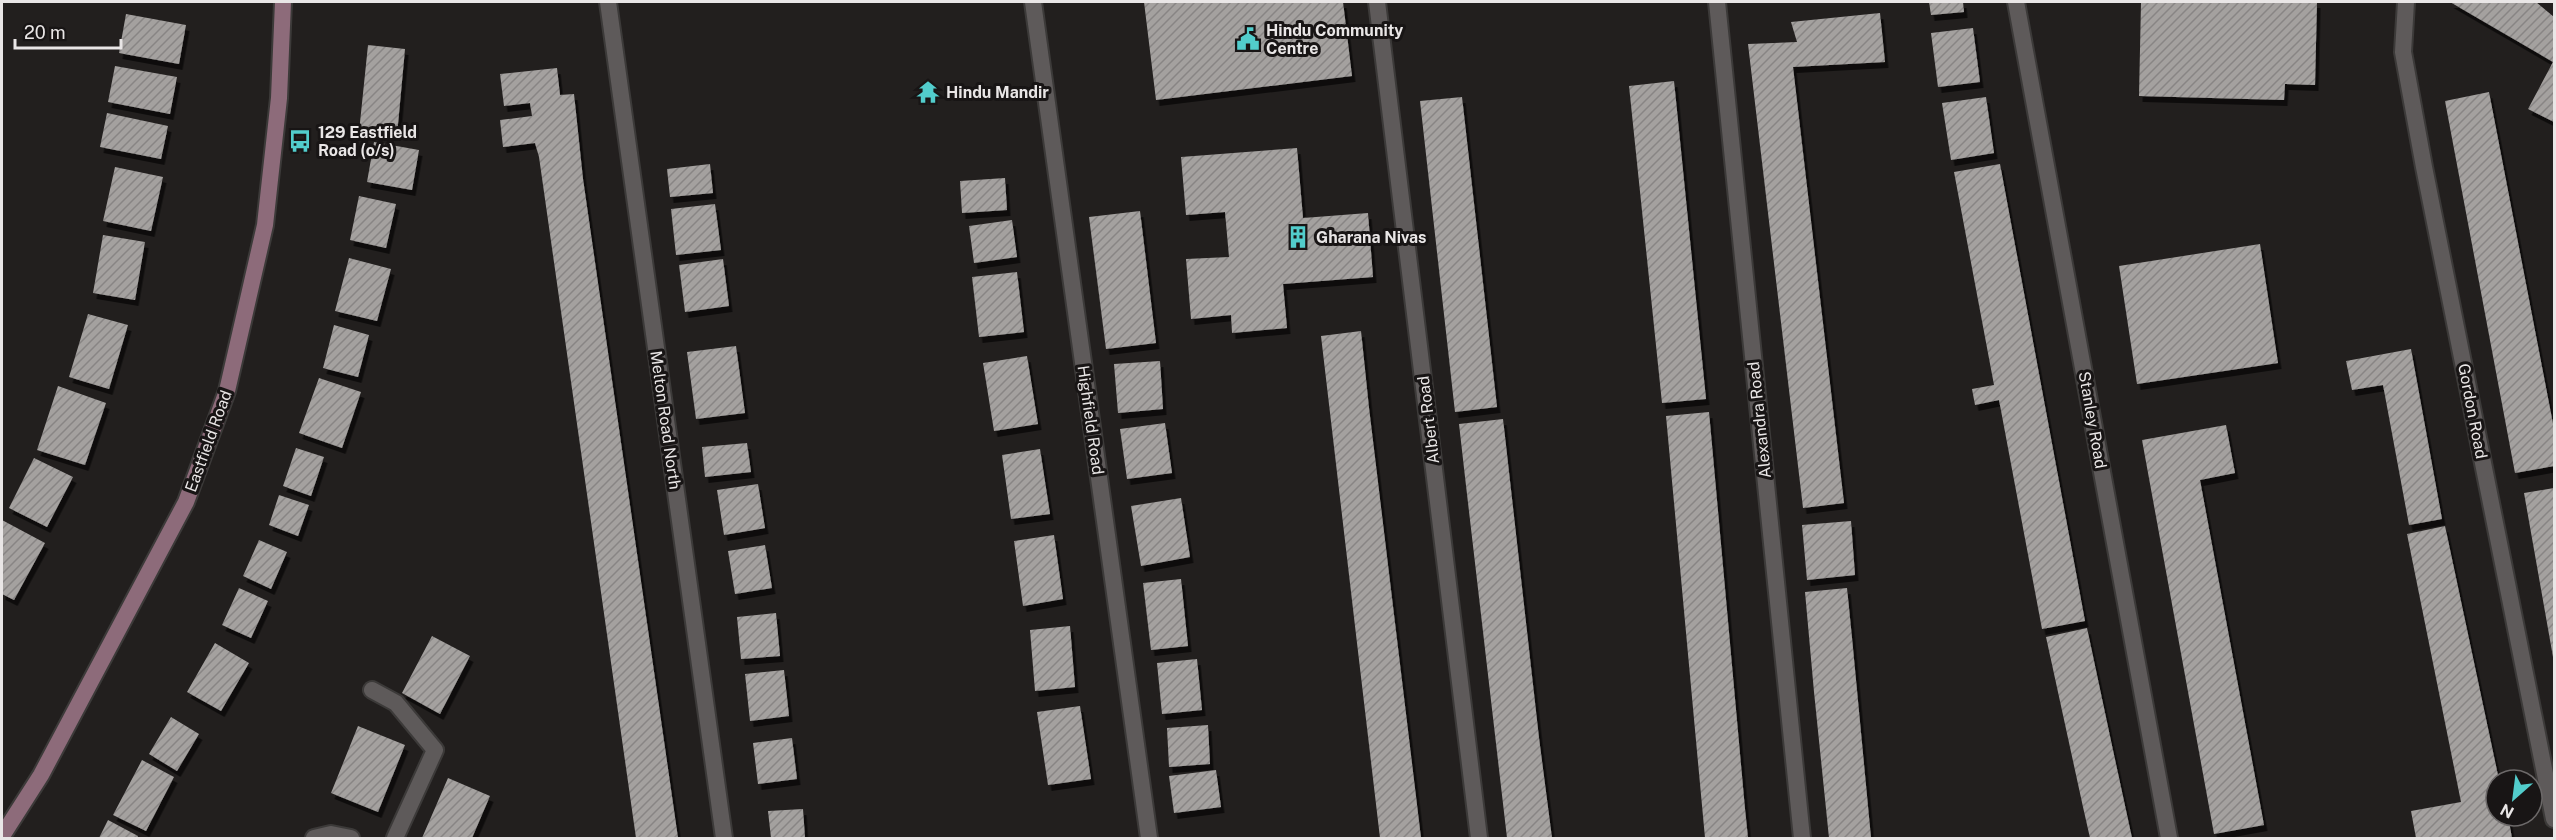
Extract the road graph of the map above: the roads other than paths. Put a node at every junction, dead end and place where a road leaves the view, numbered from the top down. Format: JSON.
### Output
{"nodes":[{"id":1,"x":283,"y":2,"type":"edge"},
{"id":2,"x":608,"y":2,"type":"edge"},
{"id":3,"x":1033,"y":2,"type":"edge"},
{"id":4,"x":1377,"y":2,"type":"edge"},
{"id":5,"x":1717,"y":2,"type":"edge"},
{"id":6,"x":2016,"y":2,"type":"edge"},
{"id":7,"x":2406,"y":2,"type":"edge"},
{"id":8,"x":372,"y":690,"type":"dead end"},
{"id":9,"x":2554,"y":819,"type":"edge"},
{"id":10,"x":2,"y":836,"type":"edge"},
{"id":11,"x":314,"y":838,"type":"edge"},
{"id":12,"x":351,"y":838,"type":"edge"},
{"id":13,"x":395,"y":838,"type":"edge"},
{"id":14,"x":724,"y":838,"type":"edge"},
{"id":15,"x":1149,"y":838,"type":"edge"},
{"id":16,"x":1479,"y":838,"type":"edge"},
{"id":17,"x":1802,"y":838,"type":"edge"},
{"id":18,"x":2169,"y":838,"type":"edge"}],
"edges":[{"from":1,"to":10,"type":"main road","name":"Eastfield Road"},
{"from":2,"to":14,"type":"street","name":"Melton Road North"},
{"from":3,"to":15,"type":"street","name":"Highfield Road"},
{"from":4,"to":16,"type":"street","name":"Albert Road"},
{"from":5,"to":17,"type":"street","name":"Alexandra Road"},
{"from":6,"to":18,"type":"street","name":"Stanley Road"},
{"from":7,"to":9,"type":"street","name":"Gordon Road"},
{"from":8,"to":13,"type":"street"},
{"from":11,"to":12,"type":"street"}]}
